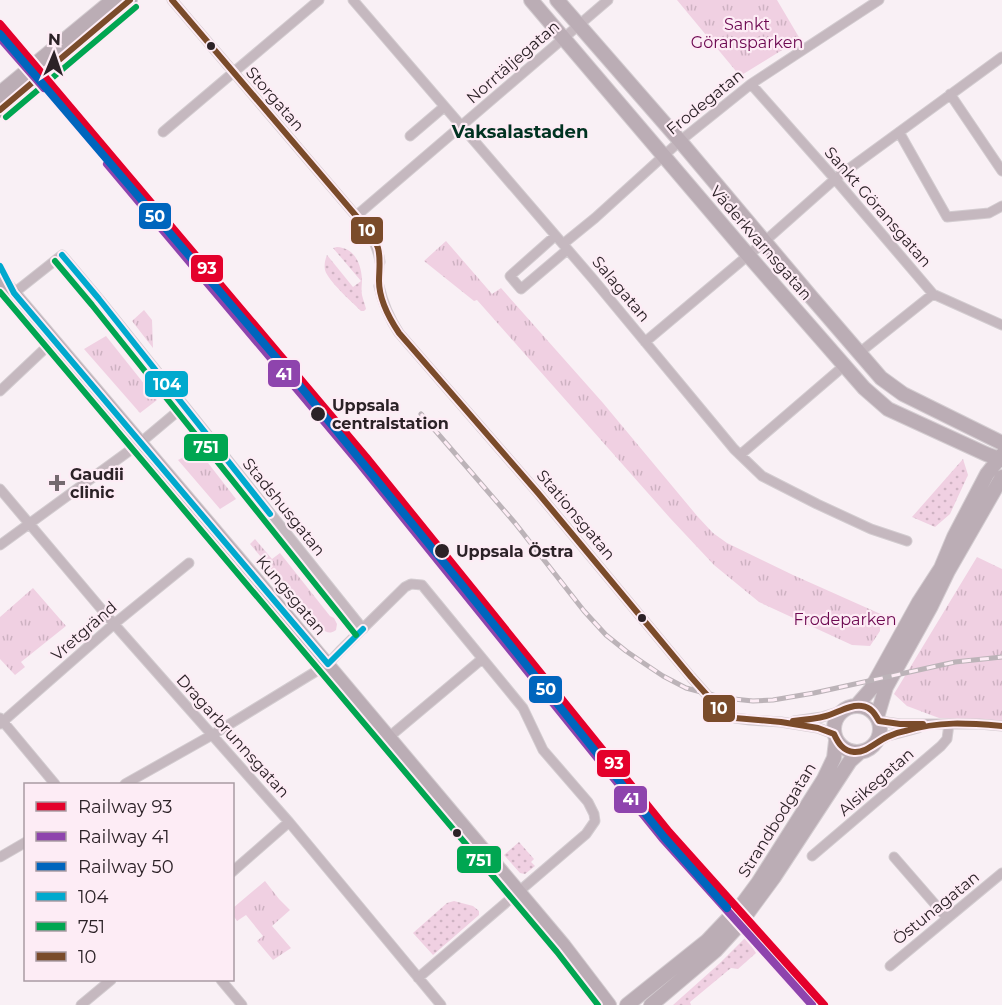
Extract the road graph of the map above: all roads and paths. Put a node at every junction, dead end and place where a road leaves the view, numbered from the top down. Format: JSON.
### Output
{"nodes":[{"id":1,"x":113,"y":0,"type":"edge"},
{"id":2,"x":130,"y":0,"type":"edge"},
{"id":3,"x":172,"y":0,"type":"edge"},
{"id":4,"x":319,"y":0,"type":"edge"},
{"id":5,"x":353,"y":0,"type":"edge"},
{"id":6,"x":531,"y":0,"type":"edge"},
{"id":7,"x":557,"y":0,"type":"edge"},
{"id":8,"x":608,"y":0,"type":"edge"},
{"id":9,"x":879,"y":0,"type":"edge"},
{"id":10,"x":579,"y":25,"type":"junction"},
{"id":11,"x":563,"y":39,"type":"junction"},
{"id":12,"x":1002,"y":57,"type":"edge"},
{"id":13,"x":233,"y":73,"type":"junction"},
{"id":14,"x":751,"y":84,"type":"junction"},
{"id":15,"x":0,"y":93,"type":"edge"},
{"id":16,"x":950,"y":94,"type":"junction"},
{"id":17,"x":444,"y":107,"type":"junction"},
{"id":18,"x":0,"y":110,"type":"edge"},
{"id":19,"x":461,"y":127,"type":"junction"},
{"id":20,"x":163,"y":132,"type":"dead end"},
{"id":21,"x":899,"y":132,"type":"junction"},
{"id":22,"x":410,"y":136,"type":"dead end"},
{"id":23,"x":680,"y":141,"type":"junction"},
{"id":24,"x":664,"y":156,"type":"junction"},
{"id":25,"x":1002,"y":171,"type":"edge"},
{"id":26,"x":835,"y":179,"type":"junction"},
{"id":27,"x":1002,"y":206,"type":"edge"},
{"id":28,"x":356,"y":216,"type":"junction"},
{"id":29,"x":555,"y":236,"type":"junction"},
{"id":30,"x":764,"y":242,"type":"junction"},
{"id":31,"x":565,"y":247,"type":"junction"},
{"id":32,"x":748,"y":255,"type":"junction"},
{"id":33,"x":380,"y":262,"type":"tunnel mouth"},
{"id":34,"x":0,"y":266,"type":"edge"},
{"id":35,"x":0,"y":278,"type":"edge"},
{"id":36,"x":379,"y":286,"type":"tunnel mouth"},
{"id":37,"x":14,"y":293,"type":"junction"},
{"id":38,"x":933,"y":294,"type":"junction"},
{"id":39,"x":1002,"y":325,"type":"edge"},
{"id":40,"x":54,"y":340,"type":"junction"},
{"id":41,"x":645,"y":342,"type":"junction"},
{"id":42,"x":859,"y":353,"type":"junction"},
{"id":43,"x":845,"y":365,"type":"junction"},
{"id":44,"x":0,"y":391,"type":"edge"},
{"id":45,"x":184,"y":406,"type":"junction"},
{"id":46,"x":140,"y":443,"type":"junction"},
{"id":47,"x":1002,"y":443,"type":"edge"},
{"id":48,"x":740,"y":455,"type":"junction"},
{"id":49,"x":1001,"y":458,"type":"edge"},
{"id":50,"x":1002,"y":477,"type":"edge"},
{"id":51,"x":0,"y":489,"type":"edge"},
{"id":52,"x":29,"y":523,"type":"junction"},
{"id":53,"x":907,"y":541,"type":"dead end"},
{"id":54,"x":0,"y":545,"type":"edge"},
{"id":55,"x":189,"y":563,"type":"dead end"},
{"id":56,"x":114,"y":624,"type":"junction"},
{"id":57,"x":363,"y":629,"type":"junction"},
{"id":58,"x":482,"y":658,"type":"junction"},
{"id":59,"x":328,"y":664,"type":"junction"},
{"id":60,"x":857,"y":705,"type":"junction"},
{"id":61,"x":841,"y":711,"type":"junction"},
{"id":62,"x":878,"y":719,"type":"junction"},
{"id":63,"x":1,"y":721,"type":"edge"},
{"id":64,"x":781,"y":722,"type":"junction"},
{"id":65,"x":949,"y":724,"type":"junction"},
{"id":66,"x":929,"y":725,"type":"junction"},
{"id":67,"x":1002,"y":726,"type":"edge"},
{"id":68,"x":212,"y":735,"type":"junction"},
{"id":69,"x":389,"y":737,"type":"junction"},
{"id":70,"x":835,"y":738,"type":"junction"},
{"id":71,"x":875,"y":743,"type":"junction"},
{"id":72,"x":860,"y":752,"type":"junction"},
{"id":73,"x":54,"y":783,"type":"edge"},
{"id":74,"x":127,"y":783,"type":"edge"},
{"id":75,"x":289,"y":822,"type":"junction"},
{"id":76,"x":24,"y":843,"type":"edge"},
{"id":77,"x":812,"y":856,"type":"dead end"},
{"id":78,"x":0,"y":857,"type":"edge"},
{"id":79,"x":894,"y":857,"type":"dead end"},
{"id":80,"x":234,"y":870,"type":"edge"},
{"id":81,"x":1002,"y":873,"type":"edge"},
{"id":82,"x":518,"y":892,"type":"junction"},
{"id":83,"x":947,"y":918,"type":"junction"},
{"id":84,"x":890,"y":966,"type":"dead end"},
{"id":85,"x":418,"y":978,"type":"junction"},
{"id":86,"x":110,"y":981,"type":"edge"},
{"id":87,"x":222,"y":981,"type":"edge"},
{"id":88,"x":81,"y":1005,"type":"edge"},
{"id":89,"x":242,"y":1005,"type":"edge"},
{"id":90,"x":441,"y":1005,"type":"edge"},
{"id":91,"x":609,"y":1005,"type":"edge"},
{"id":92,"x":627,"y":1005,"type":"edge"},
{"id":93,"x":651,"y":1005,"type":"edge"}],
"edges":[{"from":1,"to":15,"type":"main road"},
{"from":2,"to":18,"type":"main road"},
{"from":3,"to":13,"type":"street","name":"Storgatan"},
{"from":4,"to":13,"type":"street"},
{"from":5,"to":17,"type":"street","name":"Salagatan"},
{"from":6,"to":11,"type":"main road","name":"Väderkvarnsgatan"},
{"from":7,"to":10,"type":"main road","name":"Väderkvarnsgatan"},
{"from":8,"to":10,"type":"street","name":"Norrtäljegatan"},
{"from":9,"to":14,"type":"street","name":"Frodegatan"},
{"from":10,"to":11,"type":"street","name":"Norrtäljegatan"},
{"from":10,"to":23,"type":"main road","name":"Väderkvarnsgatan"},
{"from":11,"to":19,"type":"street","name":"Norrtäljegatan"},
{"from":11,"to":24,"type":"main road","name":"Väderkvarnsgatan"},
{"from":12,"to":16,"type":"street"},
{"from":13,"to":20,"type":"street"},
{"from":13,"to":28,"type":"street","name":"Storgatan"},
{"from":14,"to":23,"type":"street","name":"Frodegatan"},
{"from":14,"to":26,"type":"street","name":"Sankt Göransgatan"},
{"from":16,"to":21,"type":"street"},
{"from":16,"to":25,"type":"street"},
{"from":17,"to":19,"type":"street","name":"Salagatan"},
{"from":17,"to":22,"type":"street","name":"Norrtäljegatan"},
{"from":19,"to":28,"type":"street","name":"Norrtäljegatan"},
{"from":19,"to":29,"type":"street","name":"Salagatan"},
{"from":21,"to":26,"type":"street"},
{"from":21,"to":27,"type":"street"},
{"from":23,"to":24,"type":"street","name":"Frodegatan"},
{"from":23,"to":30,"type":"main road","name":"Väderkvarnsgatan"},
{"from":24,"to":31,"type":"street","name":"Frodegatan"},
{"from":24,"to":32,"type":"main road","name":"Väderkvarnsgatan"},
{"from":26,"to":30,"type":"street"},
{"from":26,"to":38,"type":"street","name":"Sankt Göransgatan"},
{"from":28,"to":33,"type":"street"},
{"from":29,"to":31,"type":"street","name":"Salagatan"},
{"from":29,"to":31,"type":"street","name":"Frodegatan"},
{"from":30,"to":32,"type":"street"},
{"from":30,"to":42,"type":"main road","name":"Väderkvarnsgatan"},
{"from":31,"to":41,"type":"street","name":"Salagatan"},
{"from":32,"to":41,"type":"street"},
{"from":32,"to":43,"type":"main road","name":"Väderkvarnsgatan"},
{"from":34,"to":37,"type":"main road","name":"Kungsgatan"},
{"from":35,"to":37,"type":"main road","name":"Kungsgatan"},
{"from":36,"to":64,"type":"street","name":"Stationsgatan"},
{"from":37,"to":40,"type":"main road","name":"Kungsgatan"},
{"from":37,"to":45,"type":"street","name":"Stadshusgatan"},
{"from":38,"to":39,"type":"street","name":"Sankt Göransgatan"},
{"from":38,"to":42,"type":"street"},
{"from":40,"to":44,"type":"street"},
{"from":40,"to":46,"type":"main road","name":"Kungsgatan"},
{"from":41,"to":48,"type":"street","name":"Salagatan"},
{"from":42,"to":47,"type":"main road","name":"Väderkvarnsgatan"},
{"from":43,"to":48,"type":"street"},
{"from":43,"to":49,"type":"main road","name":"Väderkvarnsgatan"},
{"from":45,"to":46,"type":"street"},
{"from":45,"to":57,"type":"street","name":"Stadshusgatan"},
{"from":46,"to":52,"type":"street"},
{"from":46,"to":59,"type":"main road","name":"Kungsgatan"},
{"from":48,"to":53,"type":"street","name":"Salagatan"},
{"from":49,"to":60,"type":"main road"},
{"from":50,"to":62,"type":"main road"},
{"from":51,"to":52,"type":"street","name":"Dragarbrunnsgatan"},
{"from":52,"to":54,"type":"street"},
{"from":52,"to":56,"type":"street","name":"Dragarbrunnsgatan"},
{"from":55,"to":56,"type":"street","name":"Vretgränd"},
{"from":56,"to":63,"type":"street","name":"Vretgränd"},
{"from":56,"to":68,"type":"street","name":"Dragarbrunnsgatan"},
{"from":57,"to":58,"type":"street"},
{"from":57,"to":59,"type":"street"},
{"from":58,"to":69,"type":"street"},
{"from":58,"to":82,"type":"street"},
{"from":59,"to":68,"type":"street"},
{"from":59,"to":69,"type":"main road","name":"Kungsgatan"},
{"from":60,"to":61,"type":"main road"},
{"from":60,"to":62,"type":"main road"},
{"from":61,"to":64,"type":"street","name":"Stationsgatan"},
{"from":61,"to":70,"type":"main road"},
{"from":62,"to":66,"type":"street"},
{"from":62,"to":71,"type":"main road"},
{"from":63,"to":73,"type":"street"},
{"from":64,"to":70,"type":"street","name":"Stationsgatan"},
{"from":65,"to":66,"type":"street"},
{"from":65,"to":67,"type":"street"},
{"from":65,"to":77,"type":"street","name":"Alsikegatan"},
{"from":66,"to":71,"type":"street"},
{"from":68,"to":74,"type":"street"},
{"from":68,"to":75,"type":"street","name":"Dragarbrunnsgatan"},
{"from":69,"to":82,"type":"main road","name":"Kungsgatan"},
{"from":70,"to":72,"type":"main road"},
{"from":70,"to":92,"type":"main road","name":"Strandbodgatan"},
{"from":71,"to":72,"type":"main road"},
{"from":72,"to":93,"type":"main road","name":"Strandbodgatan"},
{"from":75,"to":80,"type":"street"},
{"from":75,"to":85,"type":"street","name":"Dragarbrunnsgatan"},
{"from":76,"to":78,"type":"street"},
{"from":79,"to":83,"type":"street"},
{"from":81,"to":83,"type":"street","name":"Östunagatan"},
{"from":82,"to":85,"type":"street"},
{"from":82,"to":91,"type":"main road","name":"Kungsgatan"},
{"from":83,"to":84,"type":"street","name":"Östunagatan"},
{"from":85,"to":90,"type":"street","name":"Dragarbrunnsgatan"},
{"from":86,"to":88,"type":"street"},
{"from":87,"to":89,"type":"street"}]}
